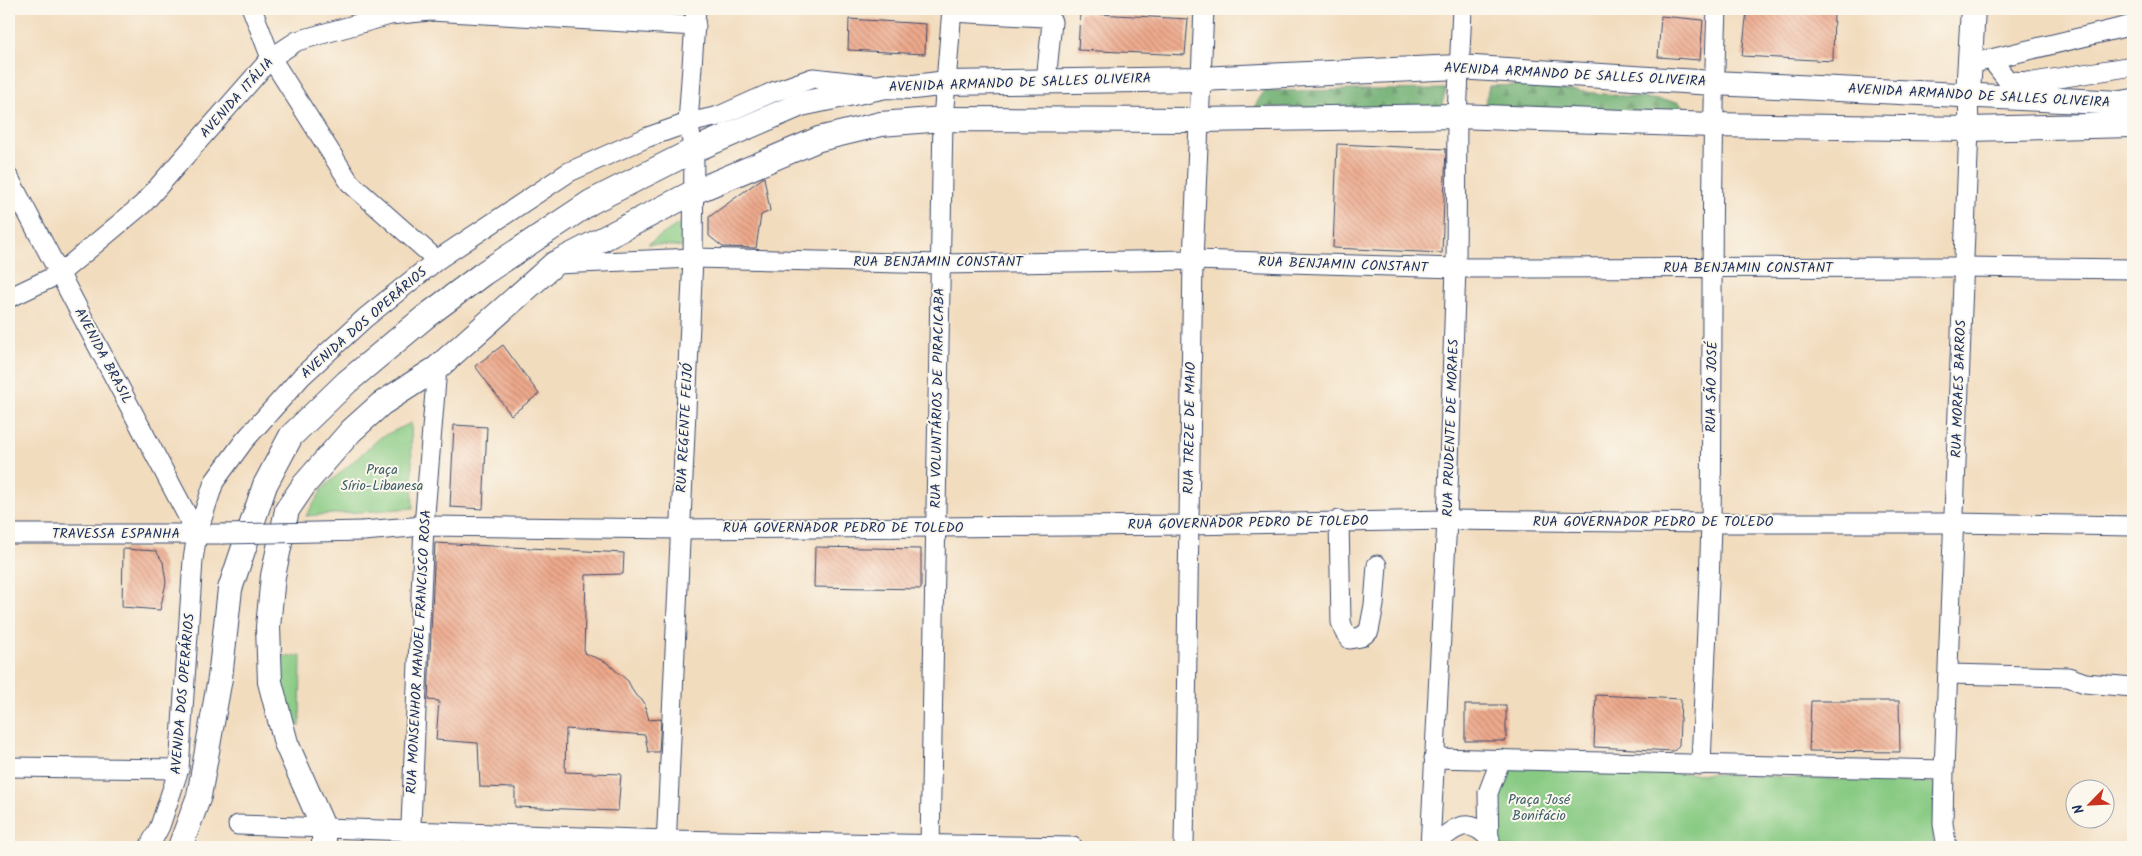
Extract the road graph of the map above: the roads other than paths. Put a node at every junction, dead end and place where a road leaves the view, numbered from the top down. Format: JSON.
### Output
{"nodes":[{"id":1,"x":252,"y":9,"type":"edge"},
{"id":2,"x":1204,"y":9,"type":"edge"},
{"id":3,"x":1462,"y":9,"type":"edge"},
{"id":4,"x":1717,"y":9,"type":"edge"},
{"id":5,"x":1973,"y":9,"type":"edge"},
{"id":6,"x":430,"y":10,"type":"edge"},
{"id":7,"x":951,"y":10,"type":"edge"},
{"id":8,"x":696,"y":17,"type":"edge"},
{"id":9,"x":2133,"y":25,"type":"edge"},
{"id":10,"x":271,"y":58,"type":"junction"},
{"id":11,"x":1981,"y":62,"type":"junction"},
{"id":12,"x":2133,"y":66,"type":"edge"},
{"id":13,"x":1458,"y":67,"type":"junction"},
{"id":14,"x":1200,"y":79,"type":"junction"},
{"id":15,"x":1046,"y":81,"type":"junction"},
{"id":16,"x":1714,"y":83,"type":"junction"},
{"id":17,"x":947,"y":84,"type":"junction"},
{"id":18,"x":886,"y":86,"type":"junction"},
{"id":19,"x":1968,"y":94,"type":"junction"},
{"id":20,"x":2133,"y":101,"type":"edge"},
{"id":21,"x":1457,"y":116,"type":"junction"},
{"id":22,"x":943,"y":119,"type":"junction"},
{"id":23,"x":1200,"y":120,"type":"junction"},
{"id":24,"x":688,"y":123,"type":"junction"},
{"id":25,"x":1712,"y":125,"type":"junction"},
{"id":26,"x":2133,"y":125,"type":"edge"},
{"id":27,"x":1969,"y":129,"type":"junction"},
{"id":28,"x":694,"y":150,"type":"junction"},
{"id":29,"x":9,"y":178,"type":"edge"},
{"id":30,"x":694,"y":192,"type":"junction"},
{"id":31,"x":692,"y":258,"type":"junction"},
{"id":32,"x":437,"y":260,"type":"junction"},
{"id":33,"x":1193,"y":260,"type":"junction"},
{"id":34,"x":554,"y":264,"type":"junction"},
{"id":35,"x":941,"y":264,"type":"junction"},
{"id":36,"x":1964,"y":267,"type":"junction"},
{"id":37,"x":1456,"y":268,"type":"junction"},
{"id":38,"x":1713,"y":268,"type":"junction"},
{"id":39,"x":2133,"y":269,"type":"edge"},
{"id":40,"x":59,"y":274,"type":"junction"},
{"id":41,"x":9,"y":298,"type":"edge"},
{"id":42,"x":437,"y":368,"type":"junction"},
{"id":43,"x":1339,"y":520,"type":"junction"},
{"id":44,"x":1447,"y":520,"type":"junction"},
{"id":45,"x":1711,"y":523,"type":"junction"},
{"id":46,"x":1954,"y":523,"type":"junction"},
{"id":47,"x":1188,"y":525,"type":"junction"},
{"id":48,"x":424,"y":526,"type":"junction"},
{"id":49,"x":2133,"y":526,"type":"edge"},
{"id":50,"x":936,"y":528,"type":"junction"},
{"id":51,"x":680,"y":529,"type":"junction"},
{"id":52,"x":363,"y":531,"type":"joint"},
{"id":53,"x":9,"y":534,"type":"edge"},
{"id":54,"x":197,"y":534,"type":"junction"},
{"id":55,"x":1377,"y":566,"type":"dead end"},
{"id":56,"x":1949,"y":674,"type":"junction"},
{"id":57,"x":2133,"y":687,"type":"edge"},
{"id":58,"x":1434,"y":758,"type":"junction"},
{"id":59,"x":1501,"y":759,"type":"junction"},
{"id":60,"x":1700,"y":765,"type":"junction"},
{"id":61,"x":9,"y":767,"type":"edge"},
{"id":62,"x":179,"y":769,"type":"junction"},
{"id":63,"x":1944,"y":770,"type":"junction"},
{"id":64,"x":238,"y":826,"type":"dead end"},
{"id":65,"x":324,"y":838,"type":"edge"},
{"id":66,"x":410,"y":840,"type":"edge"},
{"id":67,"x":1489,"y":843,"type":"edge"},
{"id":68,"x":666,"y":844,"type":"edge"},
{"id":69,"x":148,"y":847,"type":"edge"},
{"id":70,"x":180,"y":847,"type":"edge"},
{"id":71,"x":930,"y":847,"type":"edge"},
{"id":72,"x":1073,"y":847,"type":"edge"},
{"id":73,"x":1184,"y":847,"type":"edge"},
{"id":74,"x":1430,"y":847,"type":"edge"},
{"id":75,"x":1947,"y":847,"type":"edge"}],
"edges":[{"from":1,"to":10,"type":"street"},
{"from":2,"to":14,"type":"street","name":"RUA TREZE DE MAIO"},
{"from":3,"to":13,"type":"street","name":"RUA PRUDENTE DE MORAES"},
{"from":4,"to":16,"type":"street","name":"RUA SÃO JOSÉ"},
{"from":5,"to":11,"type":"main road","name":"RUA MORAES BARROS"},
{"from":6,"to":8,"type":"street","name":"AVENIDA ITÁLIA"},
{"from":6,"to":10,"type":"street","name":"AVENIDA ITÁLIA"},
{"from":7,"to":15,"type":"street"},
{"from":7,"to":17,"type":"street","name":"RUA VOLUNTÁRIOS DE PIRACICABA"},
{"from":8,"to":24,"type":"street","name":"RUA REGENTE FEIJÓ"},
{"from":9,"to":11,"type":"street"},
{"from":10,"to":32,"type":"street"},
{"from":10,"to":40,"type":"street","name":"AVENIDA ITÁLIA"},
{"from":11,"to":12,"type":"street"},
{"from":11,"to":19,"type":"main road","name":"RUA MORAES BARROS"},
{"from":13,"to":14,"type":"main road","name":"AVENIDA ARMANDO DE SALLES OLIVEIRA"},
{"from":13,"to":16,"type":"main road","name":"AVENIDA ARMANDO DE SALLES OLIVEIRA"},
{"from":13,"to":21,"type":"street","name":"RUA PRUDENTE DE MORAES"},
{"from":14,"to":15,"type":"main road","name":"AVENIDA ARMANDO DE SALLES OLIVEIRA"},
{"from":14,"to":23,"type":"street","name":"RUA TREZE DE MAIO"},
{"from":15,"to":17,"type":"main road","name":"AVENIDA ARMANDO DE SALLES OLIVEIRA"},
{"from":16,"to":19,"type":"main road","name":"AVENIDA ARMANDO DE SALLES OLIVEIRA"},
{"from":16,"to":25,"type":"street","name":"RUA SÃO JOSÉ"},
{"from":17,"to":18,"type":"main road","name":"AVENIDA ARMANDO DE SALLES OLIVEIRA"},
{"from":17,"to":22,"type":"street","name":"RUA VOLUNTÁRIOS DE PIRACICABA"},
{"from":18,"to":24,"type":"street","name":"AVENIDA DOS OPERÁRIOS"},
{"from":18,"to":28,"type":"main road","name":"AVENIDA ARMANDO DE SALLES OLIVEIRA"},
{"from":19,"to":20,"type":"main road","name":"AVENIDA ARMANDO DE SALLES OLIVEIRA"},
{"from":19,"to":27,"type":"street","name":"RUA MORAES BARROS"},
{"from":21,"to":23,"type":"main road","name":"AVENIDA ARMANDO DE SALLES OLIVEIRA"},
{"from":21,"to":25,"type":"main road","name":"AVENIDA ARMANDO DE SALLES OLIVEIRA"},
{"from":21,"to":37,"type":"street","name":"RUA PRUDENTE DE MORAES"},
{"from":22,"to":23,"type":"main road","name":"AVENIDA ARMANDO DE SALLES OLIVEIRA"},
{"from":22,"to":30,"type":"main road","name":"AVENIDA ARMANDO DE SALLES OLIVEIRA"},
{"from":22,"to":35,"type":"street","name":"RUA VOLUNTÁRIOS DE PIRACICABA"},
{"from":23,"to":33,"type":"street","name":"RUA TREZE DE MAIO"},
{"from":24,"to":28,"type":"street","name":"RUA REGENTE FEIJÓ"},
{"from":24,"to":32,"type":"street","name":"AVENIDA DOS OPERÁRIOS"},
{"from":25,"to":27,"type":"main road","name":"AVENIDA ARMANDO DE SALLES OLIVEIRA"},
{"from":25,"to":38,"type":"street","name":"RUA SÃO JOSÉ"},
{"from":26,"to":27,"type":"main road","name":"AVENIDA ARMANDO DE SALLES OLIVEIRA"},
{"from":27,"to":36,"type":"street","name":"RUA MORAES BARROS"},
{"from":28,"to":30,"type":"street","name":"RUA REGENTE FEIJÓ"},
{"from":28,"to":70,"type":"main road","name":"AVENIDA ARMANDO DE SALLES OLIVEIRA"},
{"from":29,"to":40,"type":"street","name":"AVENIDA BRASIL"},
{"from":30,"to":31,"type":"street","name":"RUA REGENTE FEIJÓ"},
{"from":30,"to":34,"type":"main road","name":"AVENIDA ARMANDO DE SALLES OLIVEIRA"},
{"from":31,"to":34,"type":"street","name":"RUA BENJAMIN CONSTANT"},
{"from":31,"to":35,"type":"street","name":"RUA BENJAMIN CONSTANT"},
{"from":31,"to":51,"type":"street","name":"RUA REGENTE FEIJÓ"},
{"from":32,"to":54,"type":"street","name":"AVENIDA DOS OPERÁRIOS"},
{"from":33,"to":35,"type":"street","name":"RUA BENJAMIN CONSTANT"},
{"from":33,"to":37,"type":"street","name":"RUA BENJAMIN CONSTANT"},
{"from":33,"to":47,"type":"street","name":"RUA TREZE DE MAIO"},
{"from":34,"to":42,"type":"main road","name":"AVENIDA ARMANDO DE SALLES OLIVEIRA"},
{"from":35,"to":50,"type":"street","name":"RUA VOLUNTÁRIOS DE PIRACICABA"},
{"from":36,"to":38,"type":"street","name":"RUA BENJAMIN CONSTANT"},
{"from":36,"to":39,"type":"street","name":"RUA BENJAMIN CONSTANT"},
{"from":36,"to":46,"type":"street","name":"RUA MORAES BARROS"},
{"from":37,"to":38,"type":"street","name":"RUA BENJAMIN CONSTANT"},
{"from":37,"to":44,"type":"street","name":"RUA PRUDENTE DE MORAES"},
{"from":38,"to":45,"type":"street","name":"RUA SÃO JOSÉ"},
{"from":40,"to":41,"type":"street","name":"AVENIDA ITÁLIA"},
{"from":40,"to":54,"type":"street","name":"AVENIDA BRASIL"},
{"from":42,"to":48,"type":"street","name":"RUA MONSENHOR MANOEL FRANCISCO ROSA"},
{"from":42,"to":65,"type":"main road","name":"AVENIDA ARMANDO DE SALLES OLIVEIRA"},
{"from":43,"to":44,"type":"street","name":"RUA GOVERNADOR PEDRO DE TOLEDO"},
{"from":43,"to":47,"type":"street","name":"RUA GOVERNADOR PEDRO DE TOLEDO"},
{"from":43,"to":55,"type":"street"},
{"from":44,"to":45,"type":"street","name":"RUA GOVERNADOR PEDRO DE TOLEDO"},
{"from":44,"to":58,"type":"street","name":"RUA PRUDENTE DE MORAES"},
{"from":45,"to":46,"type":"street","name":"RUA GOVERNADOR PEDRO DE TOLEDO"},
{"from":45,"to":60,"type":"street","name":"RUA SÃO JOSÉ"},
{"from":46,"to":49,"type":"street","name":"RUA GOVERNADOR PEDRO DE TOLEDO"},
{"from":46,"to":56,"type":"street","name":"RUA MORAES BARROS"},
{"from":47,"to":50,"type":"street","name":"RUA GOVERNADOR PEDRO DE TOLEDO"},
{"from":47,"to":73,"type":"street","name":"RUA TREZE DE MAIO"},
{"from":48,"to":51,"type":"street","name":"RUA GOVERNADOR PEDRO DE TOLEDO"},
{"from":48,"to":52,"type":"street","name":"RUA GOVERNADOR PEDRO DE TOLEDO"},
{"from":48,"to":66,"type":"street","name":"RUA MONSENHOR MANOEL FRANCISCO ROSA"},
{"from":50,"to":51,"type":"street","name":"RUA GOVERNADOR PEDRO DE TOLEDO"},
{"from":50,"to":71,"type":"street","name":"RUA VOLUNTÁRIOS DE PIRACICABA"},
{"from":51,"to":68,"type":"street","name":"RUA REGENTE FEIJÓ"},
{"from":52,"to":54,"type":"street","name":"TRAVESSA ESPANHA","bridge":true},
{"from":53,"to":54,"type":"street","name":"TRAVESSA ESPANHA"},
{"from":54,"to":62,"type":"street","name":"AVENIDA DOS OPERÁRIOS"},
{"from":56,"to":57,"type":"street"},
{"from":56,"to":63,"type":"street","name":"RUA MORAES BARROS"},
{"from":58,"to":59,"type":"street"},
{"from":58,"to":74,"type":"street","name":"RUA PRUDENTE DE MORAES"},
{"from":59,"to":60,"type":"street"},
{"from":59,"to":67,"type":"street"},
{"from":60,"to":63,"type":"street"},
{"from":61,"to":62,"type":"street"},
{"from":62,"to":69,"type":"street","name":"AVENIDA DOS OPERÁRIOS"},
{"from":63,"to":75,"type":"street","name":"RUA MORAES BARROS"},
{"from":64,"to":65,"type":"street"},
{"from":65,"to":66,"type":"street"},
{"from":66,"to":68,"type":"street"},
{"from":67,"to":74,"type":"street"},
{"from":68,"to":71,"type":"street"},
{"from":71,"to":72,"type":"street"}]}
